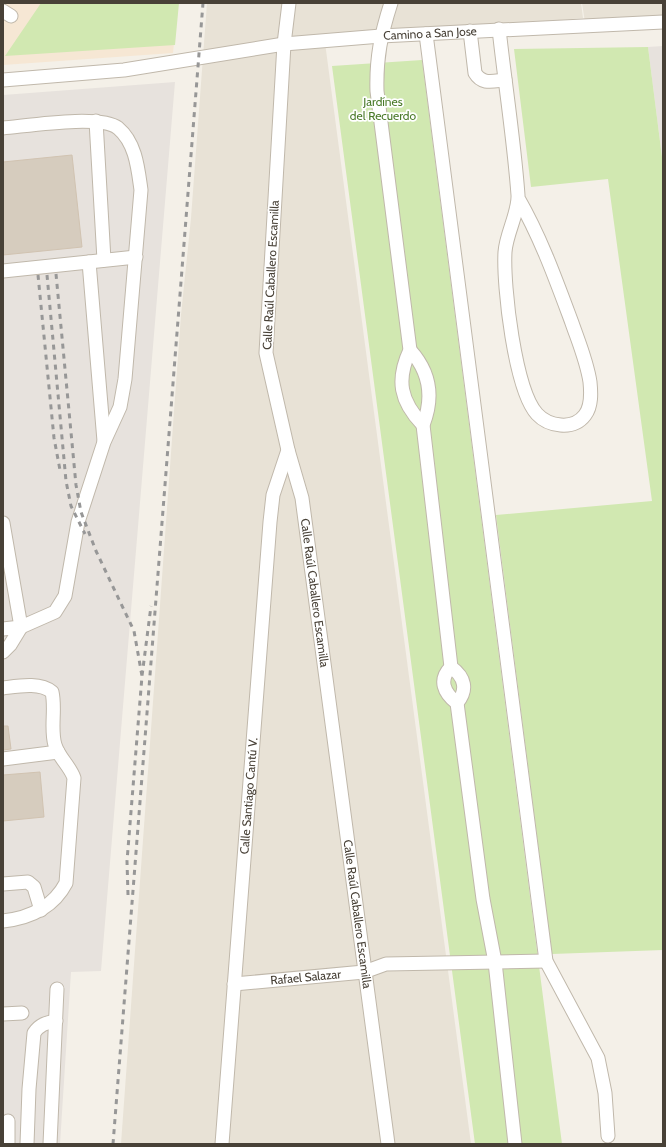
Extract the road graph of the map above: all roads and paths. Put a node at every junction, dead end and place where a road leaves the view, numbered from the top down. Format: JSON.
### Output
{"nodes":[{"id":1,"x":289,"y":3,"type":"edge"},
{"id":2,"x":391,"y":3,"type":"edge"},
{"id":3,"x":663,"y":22,"type":"edge"},
{"id":4,"x":499,"y":29,"type":"junction"},
{"id":5,"x":470,"y":31,"type":"junction"},
{"id":6,"x":426,"y":34,"type":"junction"},
{"id":7,"x":380,"y":36,"type":"junction"},
{"id":8,"x":284,"y":44,"type":"junction"},
{"id":9,"x":3,"y":80,"type":"edge"},
{"id":10,"x":505,"y":80,"type":"junction"},
{"id":11,"x":96,"y":121,"type":"junction"},
{"id":12,"x":3,"y":128,"type":"edge"},
{"id":13,"x":518,"y":198,"type":"junction"},
{"id":14,"x":136,"y":257,"type":"junction"},
{"id":15,"x":104,"y":260,"type":"junction"},
{"id":16,"x":89,"y":262,"type":"junction"},
{"id":17,"x":3,"y":271,"type":"edge"},
{"id":18,"x":410,"y":350,"type":"junction"},
{"id":19,"x":423,"y":425,"type":"junction"},
{"id":20,"x":104,"y":442,"type":"junction"},
{"id":21,"x":288,"y":450,"type":"junction"},
{"id":22,"x":3,"y":523,"type":"edge"},
{"id":23,"x":21,"y":626,"type":"junction"},
{"id":24,"x":3,"y":629,"type":"edge"},
{"id":25,"x":3,"y":652,"type":"edge"},
{"id":26,"x":451,"y":668,"type":"junction"},
{"id":27,"x":3,"y":688,"type":"edge"},
{"id":28,"x":457,"y":703,"type":"junction"},
{"id":29,"x":58,"y":752,"type":"junction"},
{"id":30,"x":3,"y":759,"type":"edge"},
{"id":31,"x":3,"y":884,"type":"edge"},
{"id":32,"x":41,"y":910,"type":"junction"},
{"id":33,"x":3,"y":921,"type":"edge"},
{"id":34,"x":546,"y":961,"type":"junction"},
{"id":35,"x":495,"y":962,"type":"junction"},
{"id":36,"x":364,"y":972,"type":"junction"},
{"id":37,"x":234,"y":984,"type":"junction"},
{"id":38,"x":57,"y":989,"type":"dead end"},
{"id":39,"x":22,"y":1013,"type":"dead end"},
{"id":40,"x":3,"y":1014,"type":"edge"},
{"id":41,"x":56,"y":1021,"type":"junction"},
{"id":42,"x":8,"y":1121,"type":"dead end"},
{"id":43,"x":608,"y":1136,"type":"dead end"},
{"id":44,"x":8,"y":1144,"type":"edge"},
{"id":45,"x":27,"y":1144,"type":"edge"},
{"id":46,"x":50,"y":1144,"type":"edge"},
{"id":47,"x":222,"y":1144,"type":"edge"},
{"id":48,"x":388,"y":1144,"type":"edge"},
{"id":49,"x":515,"y":1144,"type":"edge"}],
"edges":[{"from":1,"to":8,"type":"street","name":"Calle Raúl Caballero Escamilla"},
{"from":2,"to":7,"type":"street"},
{"from":3,"to":4,"type":"street","name":"Camino a San Jose"},
{"from":4,"to":5,"type":"street","name":"Camino a San Jose"},
{"from":4,"to":10,"type":"street"},
{"from":5,"to":6,"type":"street","name":"Camino a San Jose"},
{"from":5,"to":10,"type":"street"},
{"from":6,"to":7,"type":"street","name":"Camino a San Jose"},
{"from":6,"to":34,"type":"street"},
{"from":7,"to":8,"type":"street","name":"Camino a San Jose"},
{"from":7,"to":18,"type":"street"},
{"from":8,"to":9,"type":"street","name":"Camino a San Jose"},
{"from":8,"to":21,"type":"street","name":"Calle Raúl Caballero Escamilla"},
{"from":10,"to":13,"type":"street"},
{"from":11,"to":12,"type":"street"},
{"from":11,"to":14,"type":"street"},
{"from":11,"to":15,"type":"street"},
{"from":13,"to":13,"type":"street"},
{"from":14,"to":15,"type":"street"},
{"from":14,"to":20,"type":"street"},
{"from":15,"to":16,"type":"street"},
{"from":16,"to":17,"type":"street"},
{"from":16,"to":20,"type":"street"},
{"from":18,"to":19,"type":"street"},
{"from":18,"to":19,"type":"street"},
{"from":19,"to":26,"type":"street"},
{"from":20,"to":23,"type":"street"},
{"from":21,"to":36,"type":"street","name":"Calle Raúl Caballero Escamilla"},
{"from":21,"to":37,"type":"street","name":"Calle Santiago Cantú V."},
{"from":22,"to":23,"type":"street"},
{"from":23,"to":24,"type":"street"},
{"from":23,"to":25,"type":"street"},
{"from":26,"to":28,"type":"street"},
{"from":26,"to":28,"type":"street"},
{"from":27,"to":29,"type":"street"},
{"from":28,"to":35,"type":"street"},
{"from":29,"to":30,"type":"street"},
{"from":29,"to":32,"type":"street"},
{"from":31,"to":32,"type":"street"},
{"from":32,"to":33,"type":"street"},
{"from":34,"to":35,"type":"street","name":"Rafael Salazar"},
{"from":34,"to":43,"type":"street"},
{"from":35,"to":36,"type":"street","name":"Rafael Salazar"},
{"from":35,"to":49,"type":"street"},
{"from":36,"to":37,"type":"street","name":"Rafael Salazar"},
{"from":36,"to":48,"type":"street","name":"Calle Raúl Caballero Escamilla"},
{"from":37,"to":47,"type":"street","name":"Calle Santiago Cantú V."},
{"from":38,"to":41,"type":"street"},
{"from":39,"to":40,"type":"street"},
{"from":41,"to":45,"type":"street"},
{"from":41,"to":46,"type":"street"},
{"from":42,"to":44,"type":"street"}]}
